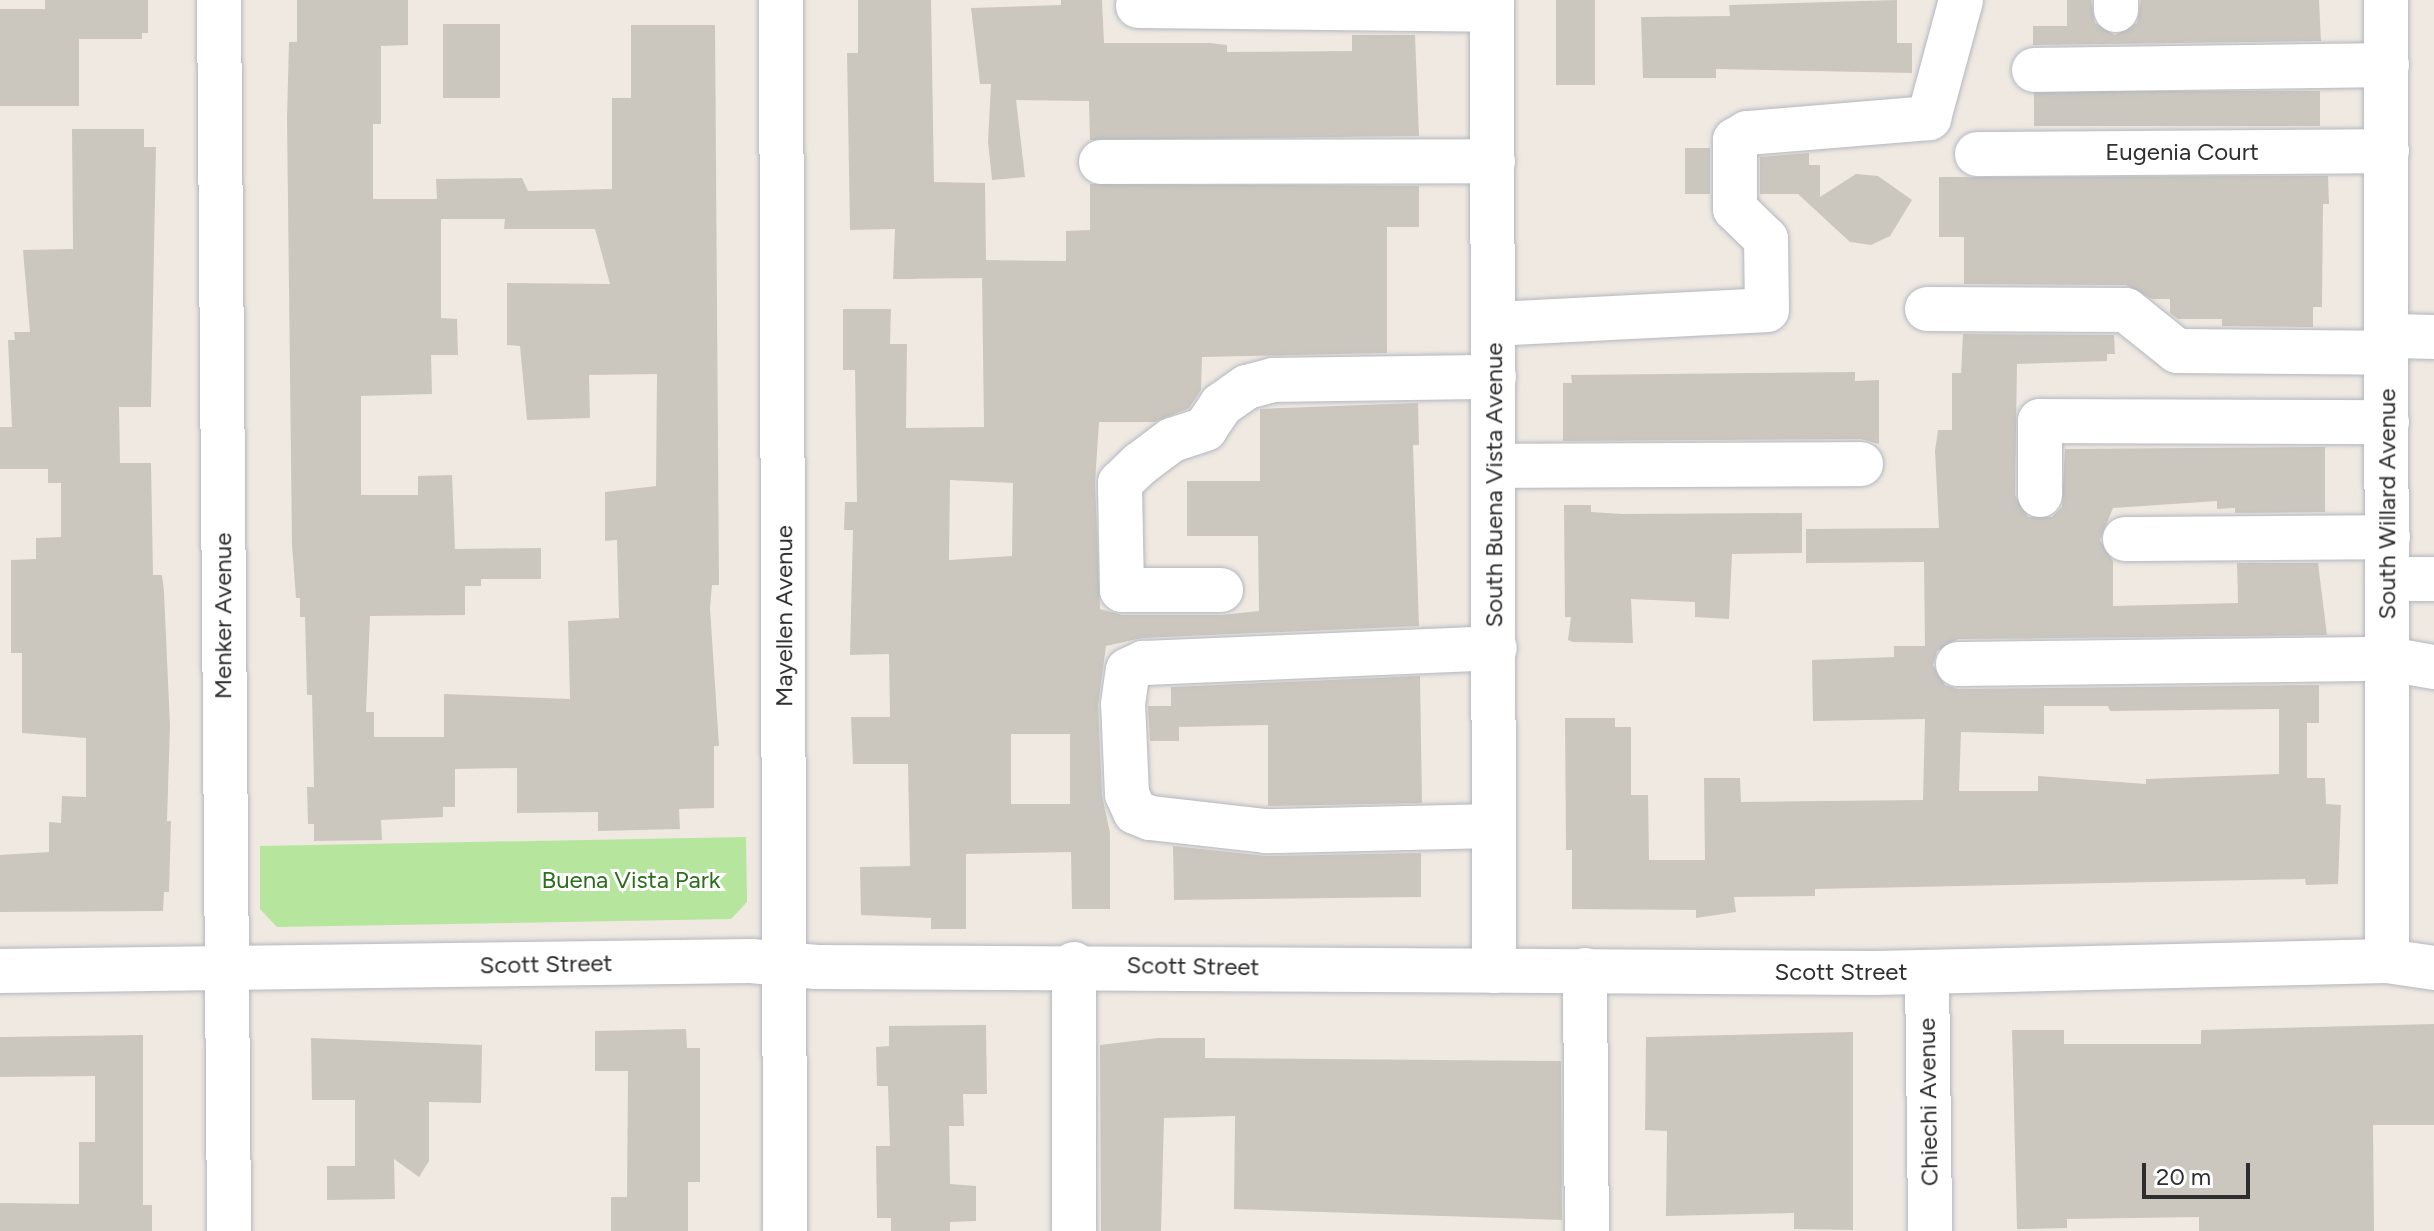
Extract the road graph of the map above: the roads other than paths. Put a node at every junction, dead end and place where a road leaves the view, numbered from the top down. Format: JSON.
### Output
{"nodes":[{"id":1,"x":219,"y":0,"type":"edge"},
{"id":2,"x":781,"y":0,"type":"edge"},
{"id":3,"x":1961,"y":0,"type":"edge"},
{"id":4,"x":2386,"y":0,"type":"edge"},
{"id":5,"x":1492,"y":5,"type":"edge"},
{"id":6,"x":1138,"y":6,"type":"dead end"},
{"id":7,"x":2387,"y":65,"type":"junction"},
{"id":8,"x":2034,"y":70,"type":"dead end"},
{"id":9,"x":2387,"y":151,"type":"junction"},
{"id":10,"x":1977,"y":154,"type":"dead end"},
{"id":11,"x":1493,"y":161,"type":"junction"},
{"id":12,"x":1101,"y":162,"type":"dead end"},
{"id":13,"x":1927,"y":309,"type":"dead end"},
{"id":14,"x":1494,"y":324,"type":"junction"},
{"id":15,"x":2434,"y":337,"type":"edge"},
{"id":16,"x":2387,"y":344,"type":"junction"},
{"id":17,"x":1494,"y":377,"type":"junction"},
{"id":18,"x":2387,"y":422,"type":"junction"},
{"id":19,"x":1861,"y":464,"type":"dead end"},
{"id":20,"x":1494,"y":466,"type":"junction"},
{"id":21,"x":2040,"y":495,"type":"dead end"},
{"id":22,"x":2388,"y":537,"type":"junction"},
{"id":23,"x":2125,"y":539,"type":"dead end"},
{"id":24,"x":2388,"y":579,"type":"junction"},
{"id":25,"x":2434,"y":579,"type":"edge"},
{"id":26,"x":1221,"y":590,"type":"dead end"},
{"id":27,"x":1495,"y":648,"type":"junction"},
{"id":28,"x":2388,"y":659,"type":"junction"},
{"id":29,"x":1958,"y":664,"type":"dead end"},
{"id":30,"x":2434,"y":667,"type":"edge"},
{"id":31,"x":1494,"y":826,"type":"junction"},
{"id":32,"x":2387,"y":961,"type":"junction"},
{"id":33,"x":785,"y":964,"type":"junction"},
{"id":34,"x":1074,"y":964,"type":"junction"},
{"id":35,"x":225,"y":967,"type":"junction"},
{"id":36,"x":2434,"y":968,"type":"edge"},
{"id":37,"x":1585,"y":970,"type":"junction"},
{"id":38,"x":0,"y":971,"type":"edge"},
{"id":39,"x":1494,"y":971,"type":"junction"},
{"id":40,"x":1927,"y":972,"type":"junction"},
{"id":41,"x":229,"y":1231,"type":"edge"},
{"id":42,"x":785,"y":1231,"type":"edge"},
{"id":43,"x":1074,"y":1231,"type":"edge"},
{"id":44,"x":1587,"y":1231,"type":"edge"},
{"id":45,"x":1930,"y":1231,"type":"edge"}],
"edges":[{"from":1,"to":35,"type":"street","name":"Menker Avenue"},
{"from":2,"to":33,"type":"street","name":"Mayellen Avenue"},
{"from":3,"to":14,"type":"street"},
{"from":4,"to":7,"type":"street","name":"South Willard Avenue"},
{"from":5,"to":6,"type":"street"},
{"from":5,"to":11,"type":"street","name":"South Buena Vista Avenue"},
{"from":7,"to":8,"type":"street"},
{"from":7,"to":9,"type":"street","name":"South Willard Avenue"},
{"from":9,"to":10,"type":"street","name":"Eugenia Court"},
{"from":9,"to":16,"type":"street","name":"South Willard Avenue"},
{"from":11,"to":12,"type":"street"},
{"from":11,"to":14,"type":"street","name":"South Buena Vista Avenue"},
{"from":13,"to":16,"type":"street"},
{"from":14,"to":17,"type":"street","name":"South Buena Vista Avenue"},
{"from":15,"to":16,"type":"street"},
{"from":16,"to":18,"type":"street","name":"South Willard Avenue"},
{"from":17,"to":20,"type":"street","name":"South Buena Vista Avenue"},
{"from":17,"to":26,"type":"street"},
{"from":18,"to":21,"type":"street"},
{"from":18,"to":22,"type":"street","name":"South Willard Avenue"},
{"from":19,"to":20,"type":"street"},
{"from":20,"to":27,"type":"street","name":"South Buena Vista Avenue"},
{"from":22,"to":23,"type":"street"},
{"from":22,"to":24,"type":"street","name":"South Willard Avenue"},
{"from":24,"to":25,"type":"street"},
{"from":24,"to":28,"type":"street","name":"South Willard Avenue"},
{"from":27,"to":31,"type":"street","name":"South Buena Vista Avenue"},
{"from":27,"to":31,"type":"street"},
{"from":28,"to":29,"type":"street"},
{"from":28,"to":30,"type":"street"},
{"from":28,"to":32,"type":"street","name":"South Willard Avenue"},
{"from":31,"to":39,"type":"street","name":"South Buena Vista Avenue"},
{"from":32,"to":36,"type":"street"},
{"from":32,"to":40,"type":"street","name":"Scott Street"},
{"from":33,"to":34,"type":"street","name":"Scott Street"},
{"from":33,"to":35,"type":"street","name":"Scott Street"},
{"from":33,"to":42,"type":"street","name":"Mayellen Avenue"},
{"from":34,"to":39,"type":"street","name":"Scott Street"},
{"from":34,"to":43,"type":"street"},
{"from":35,"to":38,"type":"street","name":"Scott Street"},
{"from":35,"to":41,"type":"street","name":"Menker Avenue"},
{"from":37,"to":39,"type":"street","name":"Scott Street"},
{"from":37,"to":40,"type":"street","name":"Scott Street"},
{"from":37,"to":44,"type":"street"},
{"from":40,"to":45,"type":"street","name":"Chiechi Avenue"}]}
